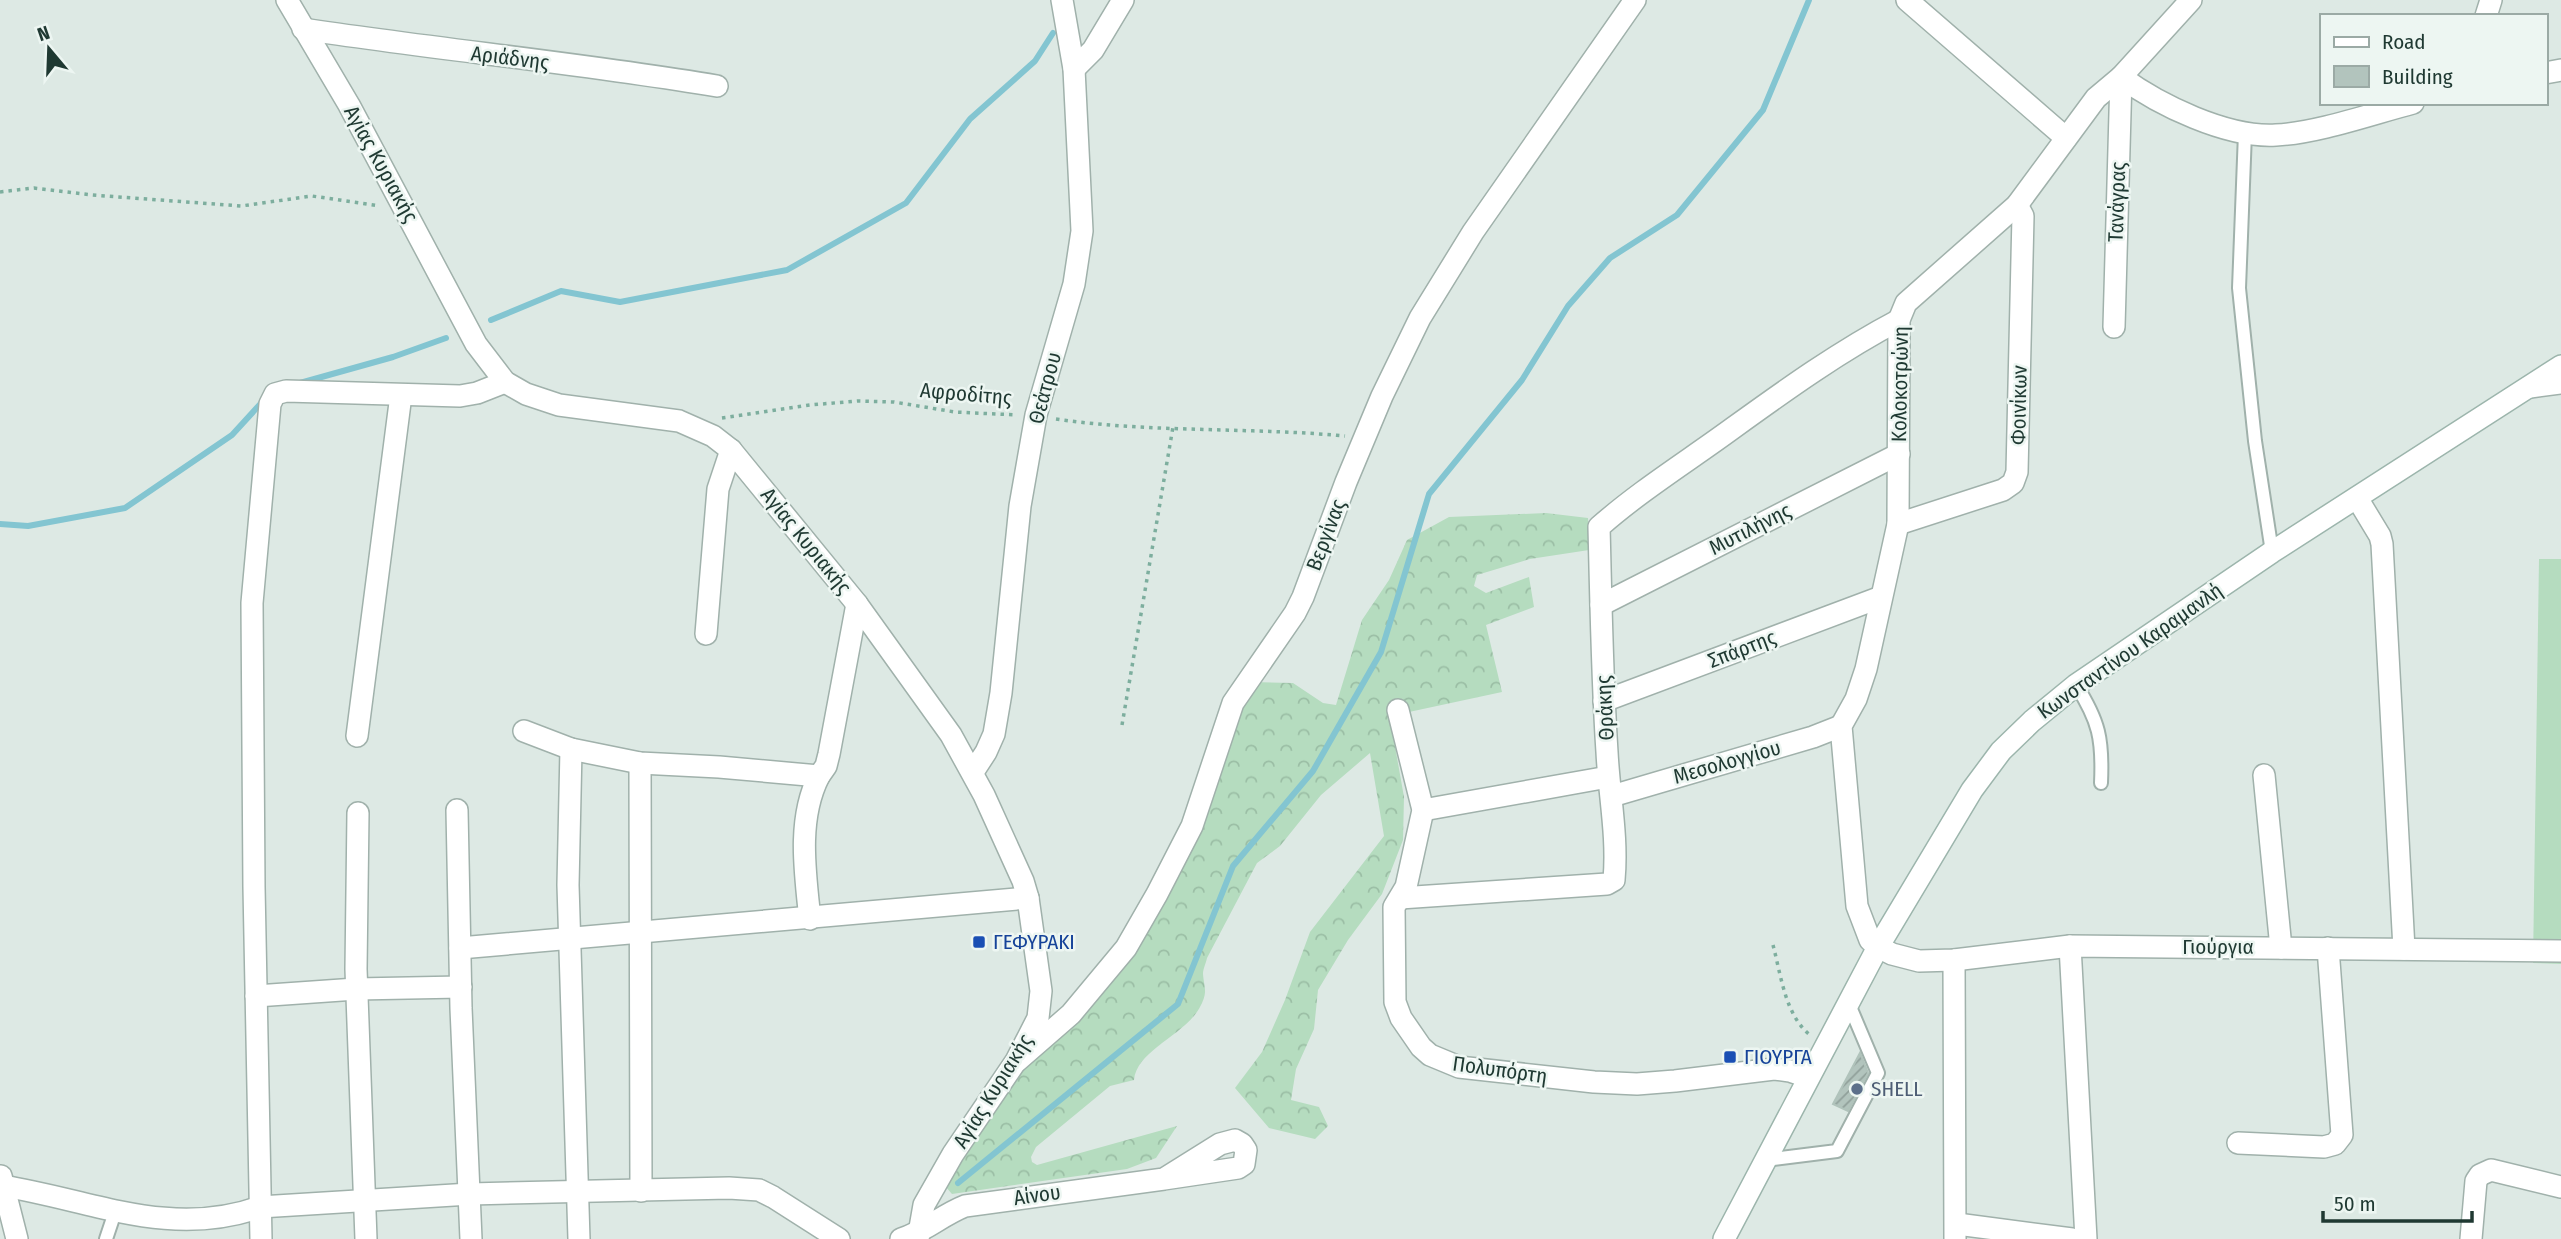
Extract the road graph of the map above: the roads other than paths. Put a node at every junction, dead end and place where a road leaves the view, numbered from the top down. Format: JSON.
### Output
{"nodes":[{"id":1,"x":287,"y":0,"type":"edge"},
{"id":2,"x":1062,"y":0,"type":"edge"},
{"id":3,"x":1123,"y":0,"type":"edge"},
{"id":4,"x":1635,"y":0,"type":"edge"},
{"id":5,"x":1907,"y":0,"type":"edge"},
{"id":6,"x":2191,"y":0,"type":"edge"},
{"id":7,"x":303,"y":29,"type":"junction"},
{"id":8,"x":1074,"y":69,"type":"junction"},
{"id":9,"x":2121,"y":77,"type":"junction"},
{"id":10,"x":717,"y":86,"type":"dead end"},
{"id":11,"x":2405,"y":105,"type":"edge"},
{"id":12,"x":2245,"y":133,"type":"junction"},
{"id":13,"x":2066,"y":138,"type":"junction"},
{"id":14,"x":2017,"y":205,"type":"junction"},
{"id":15,"x":1899,"y":320,"type":"junction"},
{"id":16,"x":2113,"y":327,"type":"dead end"},
{"id":17,"x":2561,"y":366,"type":"edge"},
{"id":18,"x":505,"y":383,"type":"junction"},
{"id":19,"x":2561,"y":383,"type":"edge"},
{"id":20,"x":2530,"y":387,"type":"junction"},
{"id":21,"x":401,"y":396,"type":"junction"},
{"id":22,"x":731,"y":450,"type":"junction"},
{"id":23,"x":1899,"y":454,"type":"junction"},
{"id":24,"x":2357,"y":498,"type":"junction"},
{"id":25,"x":1898,"y":524,"type":"junction"},
{"id":26,"x":2272,"y":551,"type":"junction"},
{"id":27,"x":1881,"y":597,"type":"junction"},
{"id":28,"x":857,"y":604,"type":"junction"},
{"id":29,"x":1601,"y":605,"type":"junction"},
{"id":30,"x":706,"y":634,"type":"dead end"},
{"id":31,"x":2076,"y":685,"type":"junction"},
{"id":32,"x":1604,"y":701,"type":"junction"},
{"id":33,"x":1398,"y":710,"type":"dead end"},
{"id":34,"x":1841,"y":726,"type":"junction"},
{"id":35,"x":524,"y":731,"type":"dead end"},
{"id":36,"x":357,"y":736,"type":"dead end"},
{"id":37,"x":571,"y":749,"type":"junction"},
{"id":38,"x":640,"y":763,"type":"junction"},
{"id":39,"x":973,"y":772,"type":"junction"},
{"id":40,"x":2264,"y":775,"type":"dead end"},
{"id":41,"x":819,"y":776,"type":"junction"},
{"id":42,"x":2101,"y":783,"type":"dead end"},
{"id":43,"x":1610,"y":787,"type":"junction"},
{"id":44,"x":457,"y":810,"type":"dead end"},
{"id":45,"x":1423,"y":810,"type":"junction"},
{"id":46,"x":358,"y":813,"type":"dead end"},
{"id":47,"x":1028,"y":898,"type":"junction"},
{"id":48,"x":1400,"y":898,"type":"junction"},
{"id":49,"x":810,"y":919,"type":"junction"},
{"id":50,"x":639,"y":932,"type":"junction"},
{"id":51,"x":572,"y":938,"type":"junction"},
{"id":52,"x":2070,"y":946,"type":"junction"},
{"id":53,"x":1878,"y":947,"type":"junction"},
{"id":54,"x":2281,"y":947,"type":"junction"},
{"id":55,"x":460,"y":948,"type":"junction"},
{"id":56,"x":2328,"y":948,"type":"junction"},
{"id":57,"x":2403,"y":948,"type":"junction"},
{"id":58,"x":2561,"y":951,"type":"edge"},
{"id":59,"x":1954,"y":960,"type":"junction"},
{"id":60,"x":460,"y":987,"type":"junction"},
{"id":61,"x":356,"y":989,"type":"junction"},
{"id":62,"x":256,"y":996,"type":"junction"},
{"id":63,"x":1848,"y":1002,"type":"junction"},
{"id":64,"x":1016,"y":1062,"type":"junction"},
{"id":65,"x":1808,"y":1077,"type":"junction"},
{"id":66,"x":2238,"y":1143,"type":"dead end"},
{"id":67,"x":1765,"y":1160,"type":"junction"},
{"id":68,"x":1164,"y":1179,"type":"dead end"},
{"id":69,"x":2,"y":1180,"type":"edge"},
{"id":70,"x":2561,"y":1188,"type":"edge"},
{"id":71,"x":578,"y":1190,"type":"junction"},
{"id":72,"x":641,"y":1191,"type":"junction"},
{"id":73,"x":470,"y":1194,"type":"junction"},
{"id":74,"x":366,"y":1200,"type":"junction"},
{"id":75,"x":260,"y":1207,"type":"junction"},
{"id":76,"x":115,"y":1212,"type":"junction"},
{"id":77,"x":1956,"y":1231,"type":"edge"},
{"id":78,"x":912,"y":1237,"type":"edge"},
{"id":79,"x":17,"y":1239,"type":"edge"},
{"id":80,"x":106,"y":1239,"type":"edge"},
{"id":81,"x":261,"y":1239,"type":"edge"},
{"id":82,"x":366,"y":1239,"type":"edge"},
{"id":83,"x":471,"y":1239,"type":"edge"},
{"id":84,"x":579,"y":1239,"type":"edge"},
{"id":85,"x":839,"y":1239,"type":"edge"},
{"id":86,"x":1724,"y":1239,"type":"edge"},
{"id":87,"x":2072,"y":1239,"type":"edge"},
{"id":88,"x":2086,"y":1239,"type":"edge"},
{"id":89,"x":2471,"y":1239,"type":"edge"}],
"edges":[{"from":1,"to":7,"type":"street","name":"Αγίας Κυριακής"},
{"from":2,"to":8,"type":"street","name":"Θεάτρου"},
{"from":3,"to":8,"type":"street"},
{"from":4,"to":64,"type":"street","name":"Βεργίνας"},
{"from":5,"to":13,"type":"street"},
{"from":6,"to":9,"type":"street","name":"Κολοκοτρώνη"},
{"from":7,"to":10,"type":"street","name":"Αριάδνης"},
{"from":7,"to":18,"type":"street","name":"Αγίας Κυριακής"},
{"from":8,"to":39,"type":"street","name":"Θεάτρου"},
{"from":9,"to":12,"type":"street"},
{"from":9,"to":13,"type":"street","name":"Κολοκοτρώνη"},
{"from":9,"to":16,"type":"street","name":"Τανάγρας"},
{"from":11,"to":12,"type":"street"},
{"from":12,"to":26,"type":"lane"},
{"from":13,"to":14,"type":"street","name":"Κολοκοτρώνη"},
{"from":14,"to":15,"type":"street","name":"Κολοκοτρώνη"},
{"from":14,"to":25,"type":"street","name":"Φοινίκων"},
{"from":15,"to":23,"type":"street","name":"Κολοκοτρώνη"},
{"from":15,"to":29,"type":"street","name":"Θράκης"},
{"from":17,"to":20,"type":"street","name":"Κωνσταντίνου Καραμανλή"},
{"from":18,"to":21,"type":"street"},
{"from":18,"to":22,"type":"street","name":"Αγίας Κυριακής"},
{"from":19,"to":20,"type":"street"},
{"from":20,"to":24,"type":"street","name":"Κωνσταντίνου Καραμανλή"},
{"from":21,"to":36,"type":"street"},
{"from":21,"to":62,"type":"street"},
{"from":22,"to":28,"type":"street","name":"Αγίας Κυριακής"},
{"from":22,"to":30,"type":"street"},
{"from":23,"to":25,"type":"street","name":"Κολοκοτρώνη"},
{"from":23,"to":29,"type":"street","name":"Μυτιλήνης"},
{"from":24,"to":26,"type":"street","name":"Κωνσταντίνου Καραμανλή"},
{"from":24,"to":57,"type":"street"},
{"from":25,"to":27,"type":"street","name":"Κολοκοτρώνη"},
{"from":26,"to":31,"type":"street","name":"Κωνσταντίνου Καραμανλή"},
{"from":27,"to":32,"type":"street","name":"Σπάρτης"},
{"from":27,"to":34,"type":"street","name":"Κολοκοτρώνη"},
{"from":28,"to":39,"type":"street","name":"Αγίας Κυριακής"},
{"from":28,"to":41,"type":"street"},
{"from":29,"to":32,"type":"street","name":"Θράκης"},
{"from":31,"to":42,"type":"lane"},
{"from":31,"to":53,"type":"street","name":"Κωνσταντίνου Καραμανλή"},
{"from":32,"to":43,"type":"street","name":"Θράκης"},
{"from":33,"to":45,"type":"street","name":"Πολυπόρτη"},
{"from":34,"to":43,"type":"street","name":"Μεσολογγίου"},
{"from":34,"to":53,"type":"street"},
{"from":35,"to":37,"type":"street"},
{"from":37,"to":38,"type":"street"},
{"from":37,"to":51,"type":"street"},
{"from":38,"to":41,"type":"street"},
{"from":38,"to":50,"type":"street"},
{"from":39,"to":47,"type":"street","name":"Αγίας Κυριακής"},
{"from":40,"to":54,"type":"street"},
{"from":41,"to":49,"type":"street"},
{"from":43,"to":45,"type":"street","name":"Μεσολογγίου"},
{"from":43,"to":48,"type":"street","name":"Θράκης"},
{"from":44,"to":55,"type":"street"},
{"from":45,"to":48,"type":"street","name":"Πολυπόρτη"},
{"from":46,"to":61,"type":"street"},
{"from":47,"to":49,"type":"street"},
{"from":47,"to":64,"type":"street","name":"Αγίας Κυριακής"},
{"from":48,"to":65,"type":"street","name":"Πολυπόρτη"},
{"from":49,"to":50,"type":"street"},
{"from":50,"to":51,"type":"street"},
{"from":50,"to":72,"type":"street"},
{"from":51,"to":55,"type":"street"},
{"from":51,"to":71,"type":"street"},
{"from":52,"to":54,"type":"street","name":"Γιούργια"},
{"from":52,"to":59,"type":"street","name":"Γιούργια"},
{"from":52,"to":88,"type":"street"},
{"from":53,"to":59,"type":"street","name":"Γιούργια"},
{"from":53,"to":63,"type":"street","name":"Κωνσταντίνου Καραμανλή"},
{"from":54,"to":56,"type":"street","name":"Γιούργια"},
{"from":55,"to":60,"type":"street"},
{"from":56,"to":57,"type":"street","name":"Γιούργια"},
{"from":56,"to":66,"type":"street"},
{"from":57,"to":58,"type":"street","name":"Γιούργια"},
{"from":59,"to":77,"type":"street"},
{"from":60,"to":61,"type":"street"},
{"from":60,"to":73,"type":"street"},
{"from":61,"to":62,"type":"street"},
{"from":61,"to":74,"type":"street"},
{"from":62,"to":75,"type":"street"},
{"from":63,"to":65,"type":"street","name":"Κωνσταντίνου Καραμανλή"},
{"from":63,"to":67,"type":"lane"},
{"from":64,"to":78,"type":"street","name":"Αγίας Κυριακής"},
{"from":65,"to":67,"type":"street","name":"Κωνσταντίνου Καραμανλή"},
{"from":67,"to":86,"type":"street","name":"Κωνσταντίνου Καραμανλή"},
{"from":68,"to":78,"type":"street","name":"Αίνου"},
{"from":69,"to":76,"type":"street"},
{"from":69,"to":79,"type":"street"},
{"from":70,"to":89,"type":"street"},
{"from":71,"to":72,"type":"street"},
{"from":71,"to":73,"type":"street"},
{"from":71,"to":84,"type":"street"},
{"from":72,"to":85,"type":"street"},
{"from":73,"to":74,"type":"street"},
{"from":73,"to":83,"type":"street"},
{"from":74,"to":75,"type":"street"},
{"from":74,"to":82,"type":"street"},
{"from":75,"to":76,"type":"street"},
{"from":75,"to":81,"type":"street"},
{"from":76,"to":80,"type":"lane"},
{"from":77,"to":87,"type":"street"}]}
